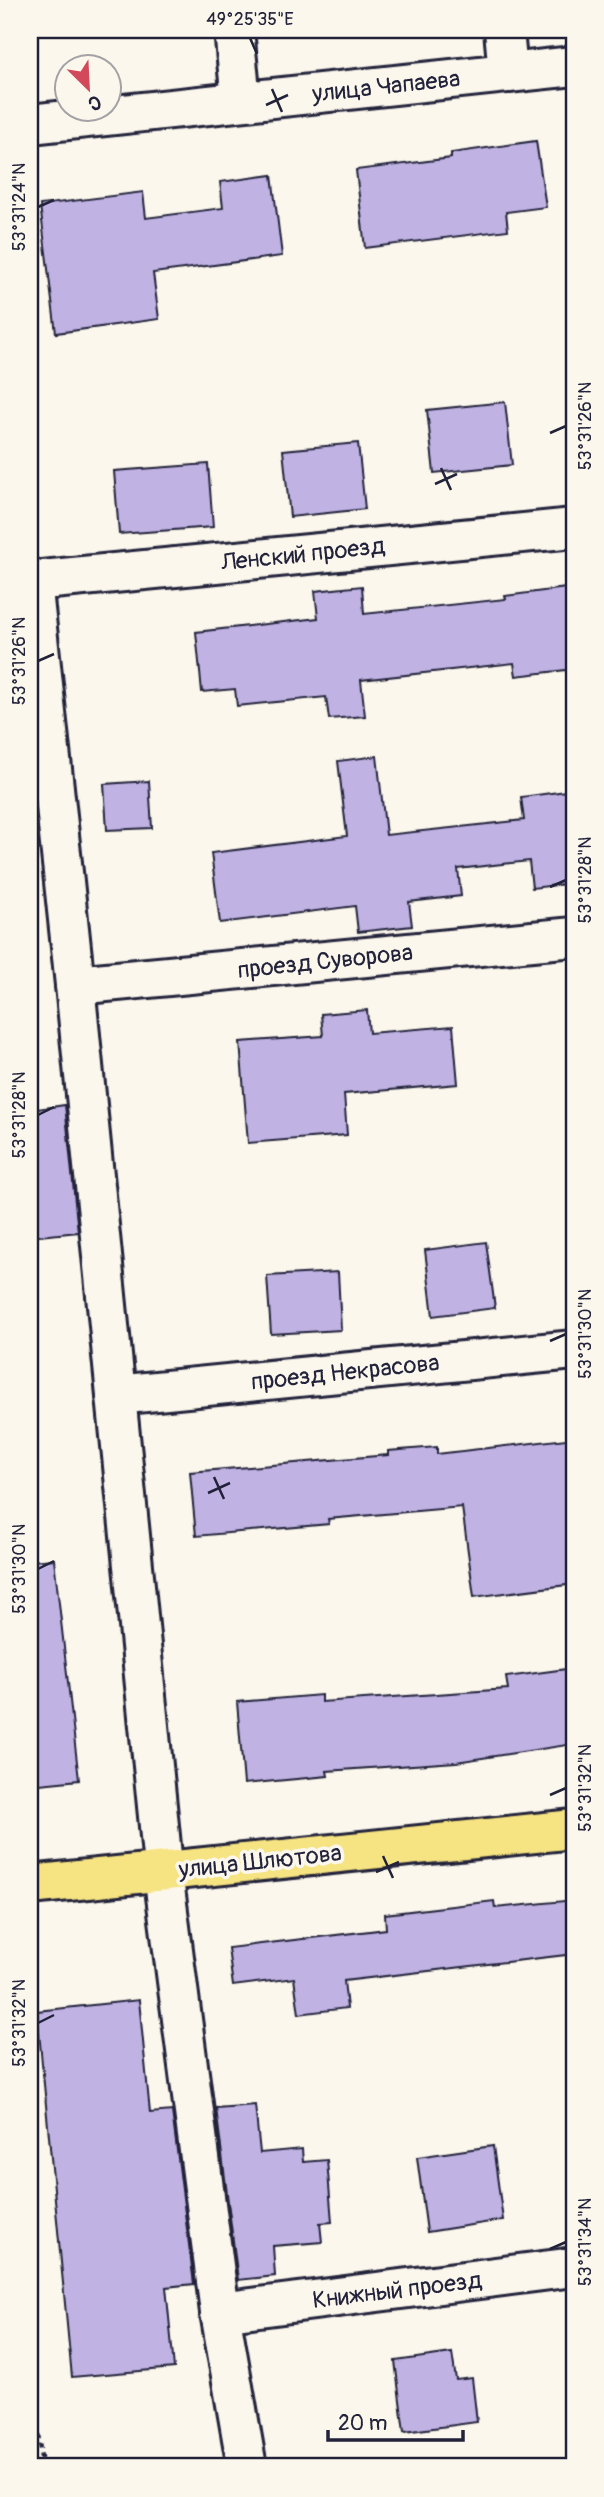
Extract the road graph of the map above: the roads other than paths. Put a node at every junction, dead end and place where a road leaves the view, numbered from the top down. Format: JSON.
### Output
{"nodes":[{"id":1,"x":234,"y":30,"type":"edge"},
{"id":2,"x":504,"y":30,"type":"edge"},
{"id":3,"x":574,"y":66,"type":"edge"},
{"id":4,"x":508,"y":73,"type":"junction"},
{"id":5,"x":241,"y":102,"type":"junction"},
{"id":6,"x":30,"y":124,"type":"edge"},
{"id":7,"x":574,"y":528,"type":"edge"},
{"id":8,"x":31,"y":580,"type":"edge"},
{"id":9,"x":574,"y":937,"type":"edge"},
{"id":10,"x":75,"y":985,"type":"junction"},
{"id":11,"x":574,"y":1350,"type":"edge"},
{"id":12,"x":116,"y":1395,"type":"junction"},
{"id":13,"x":574,"y":1829,"type":"edge"},
{"id":14,"x":163,"y":1871,"type":"junction"},
{"id":15,"x":30,"y":1885,"type":"edge"},
{"id":16,"x":574,"y":2267,"type":"edge"},
{"id":17,"x":219,"y":2312,"type":"junction"},
{"id":18,"x":247,"y":2467,"type":"edge"}],
"edges":[{"from":1,"to":5,"type":"street"},
{"from":2,"to":4,"type":"street"},
{"from":3,"to":4,"type":"street","name":"улица Чапаева"},
{"from":4,"to":5,"type":"street","name":"улица Чапаева"},
{"from":5,"to":6,"type":"street","name":"улица Чапаева"},
{"from":7,"to":8,"type":"street","name":"Ленский проезд"},
{"from":8,"to":10,"type":"street"},
{"from":9,"to":10,"type":"street","name":"проезд Суворова"},
{"from":10,"to":12,"type":"street"},
{"from":11,"to":12,"type":"street","name":"проезд Некрасова"},
{"from":12,"to":14,"type":"street"},
{"from":13,"to":14,"type":"main road","name":"улица Шлютова"},
{"from":14,"to":15,"type":"main road","name":"улица Шлютова"},
{"from":14,"to":17,"type":"street"},
{"from":16,"to":17,"type":"street","name":"Книжный проезд"},
{"from":17,"to":18,"type":"street"}]}
